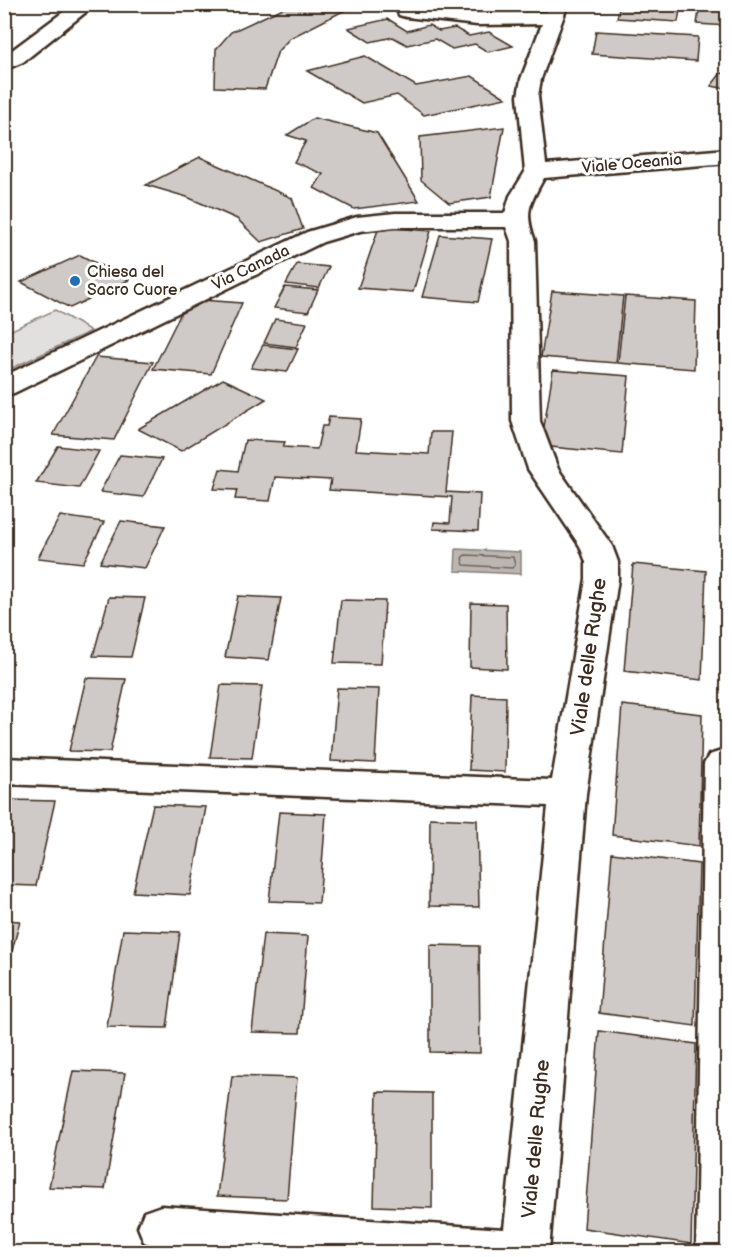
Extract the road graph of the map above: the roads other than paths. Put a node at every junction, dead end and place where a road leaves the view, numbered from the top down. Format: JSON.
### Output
{"nodes":[{"id":1,"x":87,"y":4,"type":"edge"},
{"id":2,"x":406,"y":11,"type":"dead end"},
{"id":3,"x":556,"y":11,"type":"edge"},
{"id":4,"x":4,"y":64,"type":"edge"},
{"id":5,"x":728,"y":156,"type":"edge"},
{"id":6,"x":536,"y":172,"type":"junction"},
{"id":7,"x":515,"y":220,"type":"junction"},
{"id":8,"x":4,"y":387,"type":"edge"},
{"id":9,"x":722,"y":764,"type":"dead end"},
{"id":10,"x":4,"y":771,"type":"edge"},
{"id":11,"x":568,"y":794,"type":"junction"},
{"id":12,"x":161,"y":1227,"type":"dead end"},
{"id":13,"x":525,"y":1252,"type":"edge"},
{"id":14,"x":719,"y":1252,"type":"edge"}],
"edges":[{"from":1,"to":4,"type":"street"},
{"from":2,"to":3,"type":"street"},
{"from":3,"to":6,"type":"street"},
{"from":5,"to":6,"type":"street","name":"Viale Oceania"},
{"from":6,"to":7,"type":"street"},
{"from":7,"to":8,"type":"street","name":"Via Canada"},
{"from":7,"to":11,"type":"street","name":"Viale delle Rughe"},
{"from":9,"to":14,"type":"street"},
{"from":10,"to":11,"type":"street"},
{"from":11,"to":13,"type":"street","name":"Viale delle Rughe"},
{"from":12,"to":13,"type":"street"}]}
